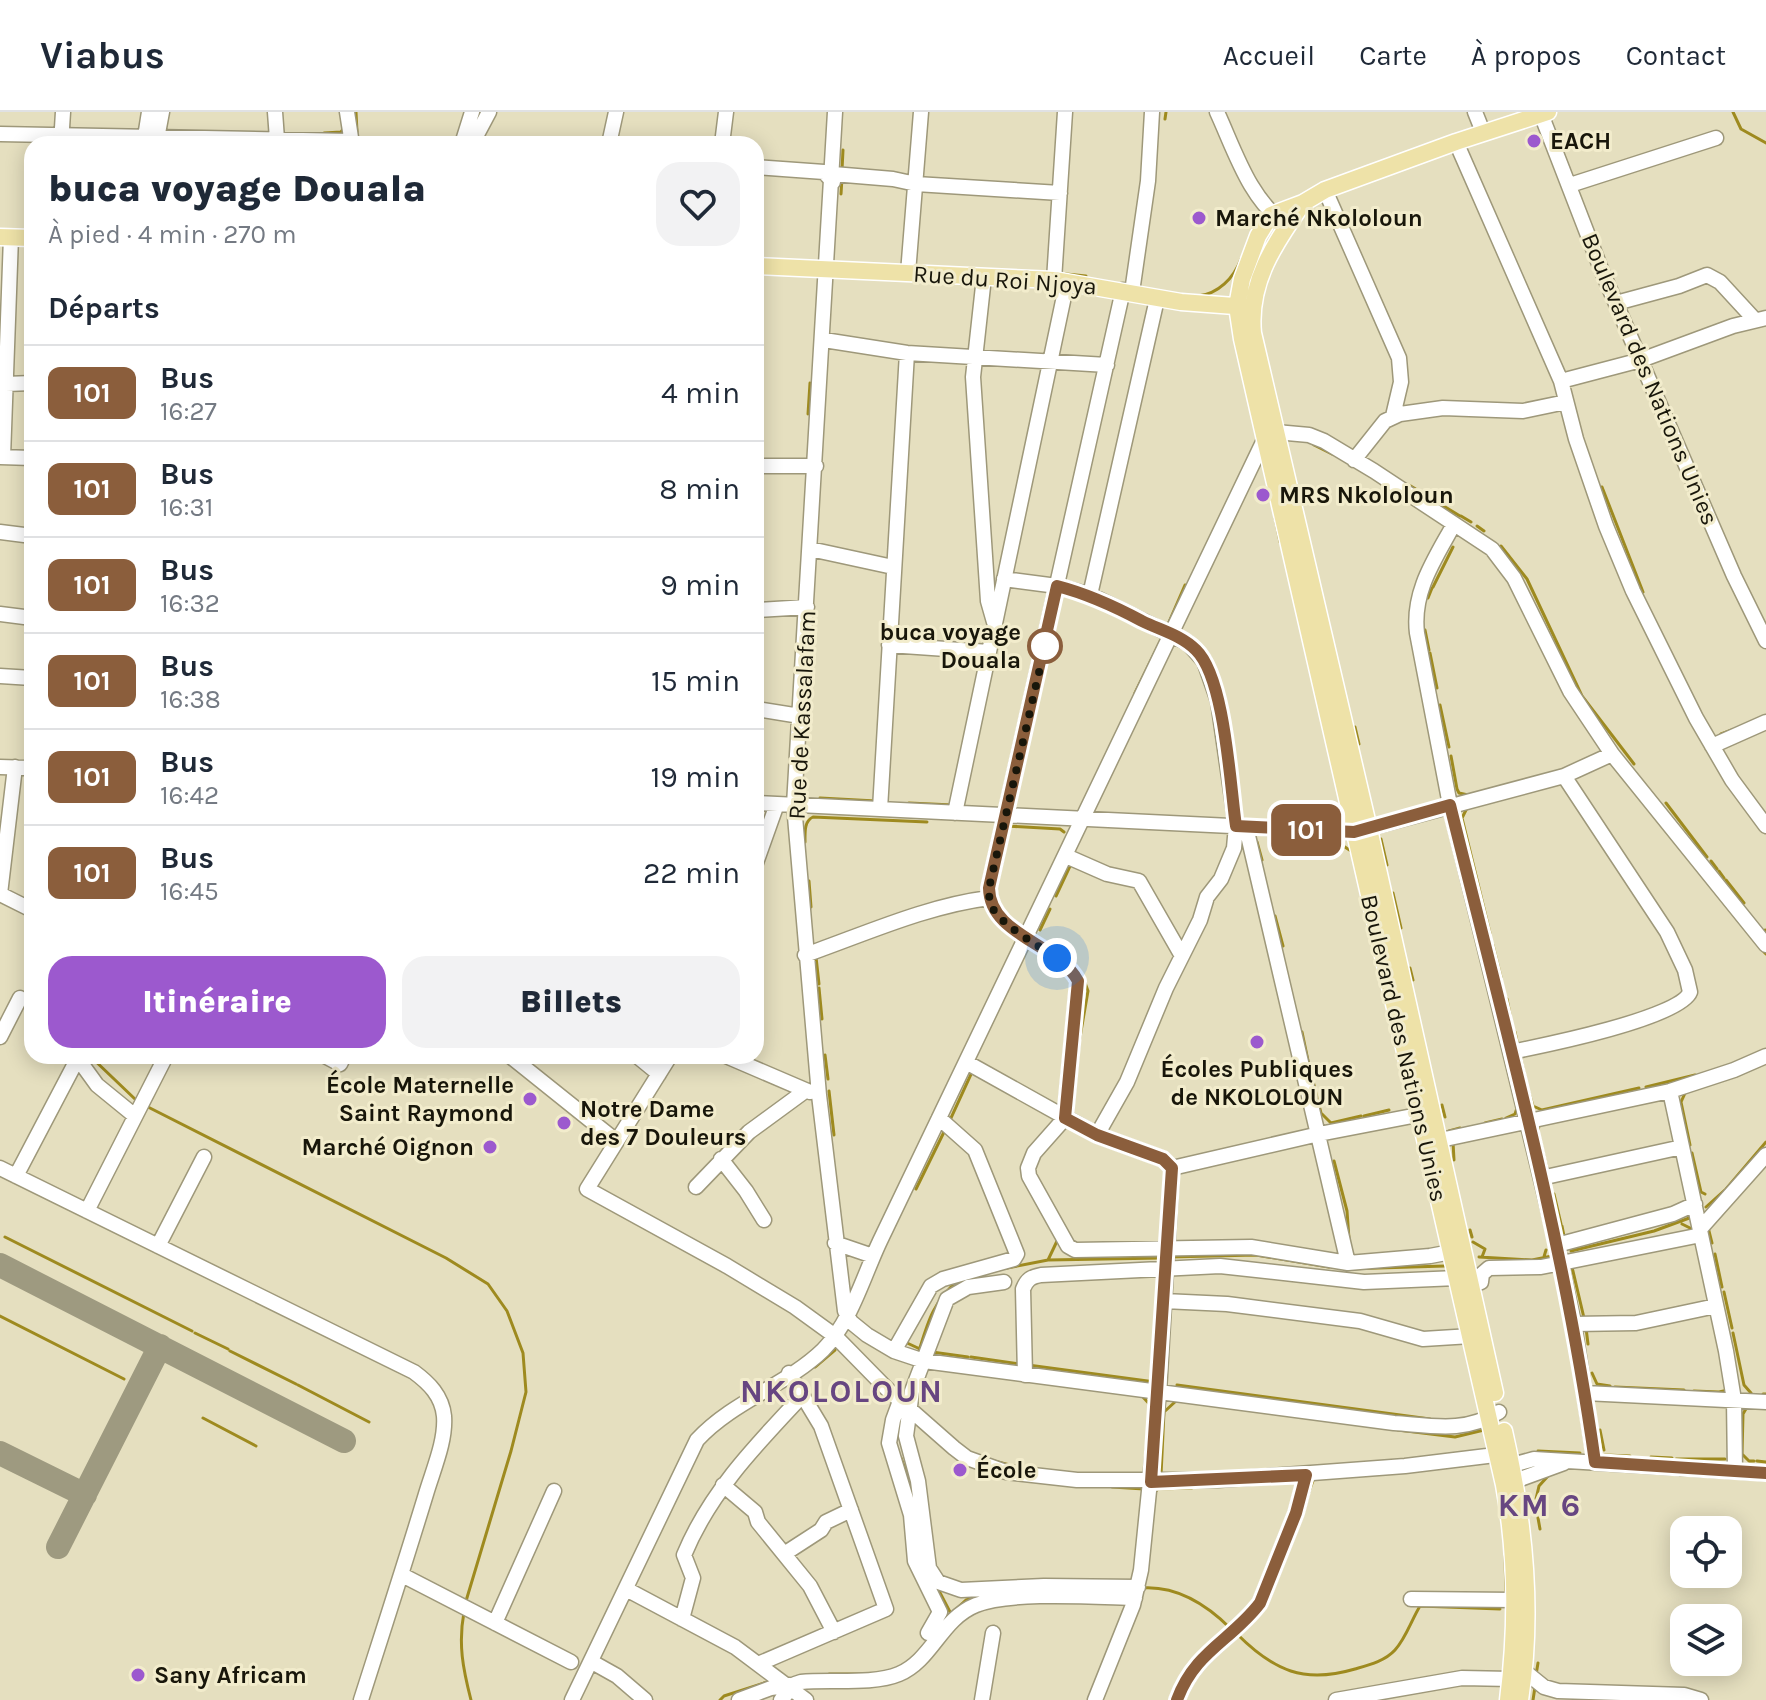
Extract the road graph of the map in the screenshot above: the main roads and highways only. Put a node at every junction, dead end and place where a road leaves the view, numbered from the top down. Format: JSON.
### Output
{"nodes":[{"id":1,"x":1545,"y":113,"type":"edge"},
{"id":2,"x":1303,"y":203,"type":"junction"},
{"id":3,"x":764,"y":266,"type":"edge"},
{"id":4,"x":1245,"y":307,"type":"junction"},
{"id":5,"x":1433,"y":1142,"type":"junction"},
{"id":6,"x":1464,"y":1282,"type":"junction"},
{"id":7,"x":1495,"y":1415,"type":"junction"},
{"id":8,"x":1506,"y":1467,"type":"junction"},
{"id":9,"x":1517,"y":1674,"type":"junction"},
{"id":10,"x":1508,"y":1700,"type":"edge"},
{"id":11,"x":1520,"y":1700,"type":"edge"}],
"edges":[{"from":1,"to":2,"type":"main road"},
{"from":2,"to":4,"type":"main road"},
{"from":2,"to":4,"type":"main road"},
{"from":3,"to":4,"type":"main road","name":"Rue du Roi Njoya"},
{"from":4,"to":5,"type":"main road","name":"Boulevard des Nations Unies"},
{"from":5,"to":6,"type":"main road","name":"Boulevard des Nations Unies"},
{"from":5,"to":6,"type":"main road","name":"Boulevard des Nations Unies"},
{"from":6,"to":7,"type":"main road","name":"Boulevard des Nations Unies"},
{"from":6,"to":7,"type":"main road","name":"Boulevard des Nations Unies"},
{"from":7,"to":8,"type":"main road","name":"Boulevard des Nations Unies"},
{"from":8,"to":9,"type":"main road","name":"Boulevard des Nations Unies"},
{"from":8,"to":9,"type":"main road","name":"Boulevard des Nations Unies"},
{"from":9,"to":10,"type":"main road","name":"Boulevard des Nations Unies"},
{"from":9,"to":11,"type":"main road","name":"Boulevard des Nations Unies"}]}
